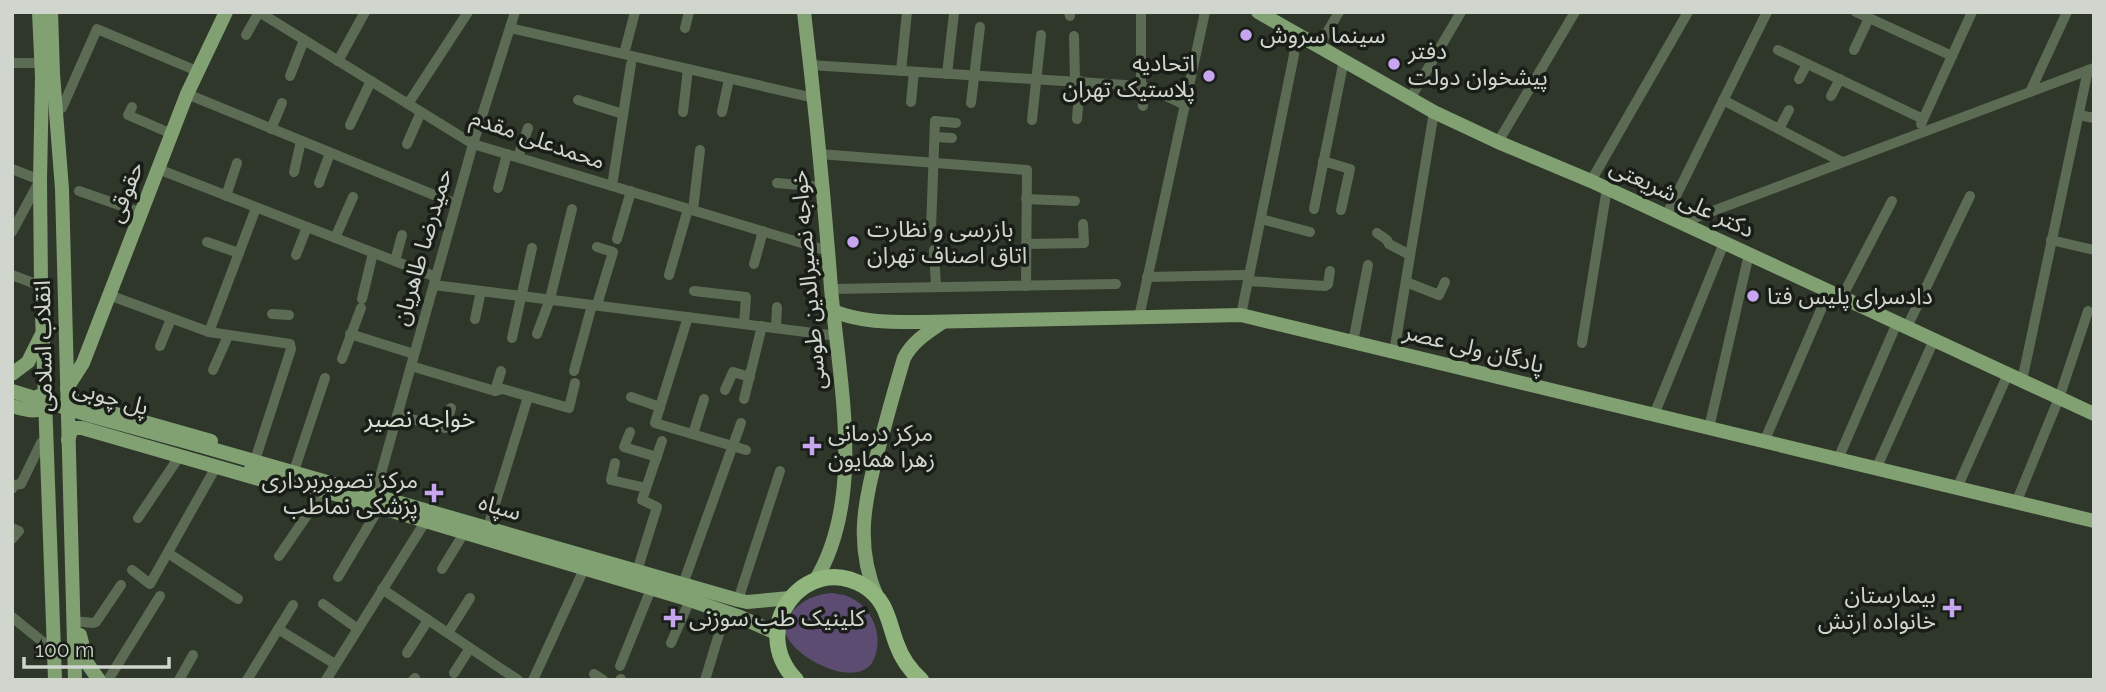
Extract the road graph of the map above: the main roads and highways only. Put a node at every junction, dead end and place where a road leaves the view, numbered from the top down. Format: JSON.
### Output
{"nodes":[{"id":1,"x":32,"y":12,"type":"edge"},
{"id":2,"x":39,"y":12,"type":"edge"},
{"id":3,"x":51,"y":12,"type":"edge"},
{"id":4,"x":59,"y":12,"type":"edge"},
{"id":5,"x":226,"y":12,"type":"edge"},
{"id":6,"x":804,"y":12,"type":"edge"},
{"id":7,"x":1258,"y":12,"type":"edge"},
{"id":8,"x":40,"y":180,"type":"junction"},
{"id":9,"x":62,"y":189,"type":"junction"},
{"id":10,"x":833,"y":312,"type":"junction"},
{"id":11,"x":944,"y":322,"type":"junction"},
{"id":12,"x":43,"y":331,"type":"junction"},
{"id":13,"x":12,"y":374,"type":"edge"},
{"id":14,"x":12,"y":388,"type":"edge"},
{"id":15,"x":67,"y":388,"type":"junction"},
{"id":16,"x":12,"y":399,"type":"edge"},
{"id":17,"x":19,"y":408,"type":"edge"},
{"id":18,"x":103,"y":411,"type":"junction"},
{"id":19,"x":2094,"y":414,"type":"edge"},
{"id":20,"x":97,"y":433,"type":"junction"},
{"id":21,"x":47,"y":435,"type":"junction"},
{"id":22,"x":67,"y":442,"type":"junction"},
{"id":23,"x":197,"y":449,"type":"junction"},
{"id":24,"x":293,"y":476,"type":"junction"},
{"id":25,"x":377,"y":502,"type":"junction"},
{"id":26,"x":2094,"y":522,"type":"edge"},
{"id":27,"x":815,"y":581,"type":"junction"},
{"id":28,"x":877,"y":597,"type":"junction"},
{"id":29,"x":790,"y":598,"type":"junction"},
{"id":30,"x":74,"y":621,"type":"junction"},
{"id":31,"x":776,"y":633,"type":"junction"},
{"id":32,"x":55,"y":680,"type":"edge"},
{"id":33,"x":75,"y":680,"type":"edge"},
{"id":34,"x":99,"y":680,"type":"edge"},
{"id":35,"x":796,"y":680,"type":"edge"},
{"id":36,"x":921,"y":680,"type":"edge"}],
"edges":[{"from":1,"to":8,"type":"main road"},
{"from":2,"to":8,"type":"main road","name":"انقلاب اسلامی"},
{"from":3,"to":9,"type":"main road","name":"انقلاب اسلامی"},
{"from":4,"to":9,"type":"main road"},
{"from":5,"to":15,"type":"main road","name":"حقوقی"},
{"from":6,"to":10,"type":"main road","name":"خواجه نصیرالدین طوسی"},
{"from":7,"to":19,"type":"main road","name":"دکتر علی شریعتی"},
{"from":8,"to":12,"type":"main road","name":"انقلاب اسلامی"},
{"from":9,"to":15,"type":"main road","name":"انقلاب اسلامی"},
{"from":10,"to":11,"type":"main road","name":"پادگان ولی عصر"},
{"from":10,"to":27,"type":"main road","name":"خواجه نصیرالدین طوسی"},
{"from":11,"to":26,"type":"main road","name":"پادگان ولی عصر"},
{"from":11,"to":28,"type":"main road"},
{"from":12,"to":13,"type":"main road"},
{"from":12,"to":21,"type":"main road","name":"انقلاب اسلامی"},
{"from":14,"to":17,"type":"main road"},
{"from":14,"to":23,"type":"main road","name":"پل چوبی","bridge":true},
{"from":15,"to":18,"type":"main road"},
{"from":15,"to":22,"type":"main road","name":"انقلاب اسلامی"},
{"from":16,"to":23,"type":"main road","name":"پل چوبی"},
{"from":17,"to":21,"type":"main road"},
{"from":18,"to":20,"type":"main road"},
{"from":18,"to":24,"type":"main road"},
{"from":20,"to":22,"type":"main road"},
{"from":20,"to":24,"type":"main road"},
{"from":21,"to":32,"type":"main road","name":"انقلاب اسلامی"},
{"from":22,"to":30,"type":"main road","name":"انقلاب اسلامی"},
{"from":23,"to":24,"type":"main road","name":"سپاه"},
{"from":24,"to":25,"type":"main road","name":"سپاه"},
{"from":24,"to":25,"type":"main road","name":"سپاه"},
{"from":25,"to":29,"type":"main road","name":"سپاه"},
{"from":25,"to":31,"type":"main road","name":"سپاه"},
{"from":27,"to":28,"type":"highway"},
{"from":27,"to":29,"type":"highway"},
{"from":28,"to":36,"type":"highway"},
{"from":29,"to":31,"type":"highway"},
{"from":30,"to":33,"type":"main road","name":"انقلاب اسلامی"},
{"from":30,"to":34,"type":"main road"},
{"from":31,"to":35,"type":"highway"}]}
